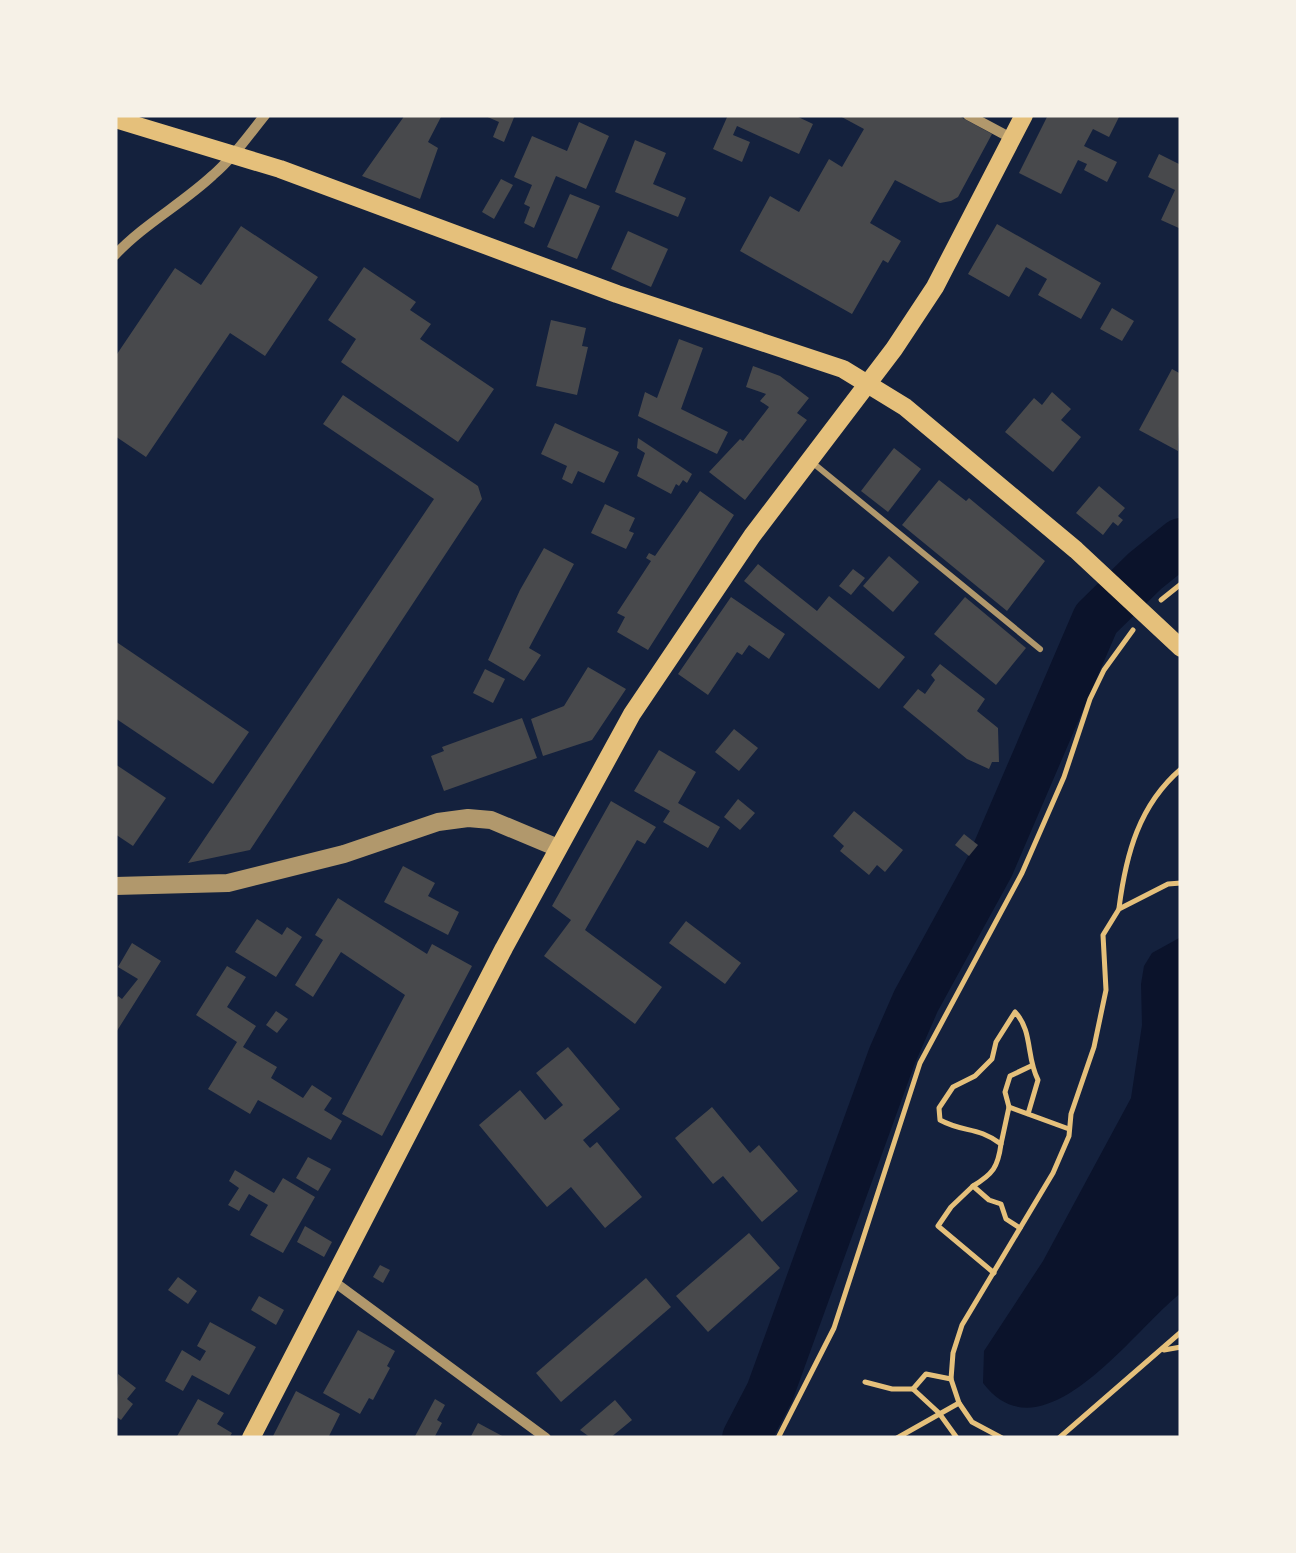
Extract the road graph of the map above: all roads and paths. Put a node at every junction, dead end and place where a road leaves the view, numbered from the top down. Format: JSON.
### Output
{"nodes":[{"id":1,"x":265,"y":115,"type":"edge"},
{"id":2,"x":968,"y":115,"type":"edge"},
{"id":3,"x":1024,"y":115,"type":"edge"},
{"id":4,"x":115,"y":120,"type":"edge"},
{"id":5,"x":1011,"y":138,"type":"junction"},
{"id":6,"x":235,"y":154,"type":"junction"},
{"id":7,"x":115,"y":255,"type":"edge"},
{"id":8,"x":868,"y":382,"type":"junction"},
{"id":9,"x":810,"y":460,"type":"junction"},
{"id":10,"x":1181,"y":584,"type":"edge"},
{"id":11,"x":1140,"y":607,"type":"junction"},
{"id":12,"x":1181,"y":648,"type":"edge"},
{"id":13,"x":1040,"y":649,"type":"dead end"},
{"id":14,"x":1181,"y":768,"type":"edge"},
{"id":15,"x":558,"y":848,"type":"junction"},
{"id":16,"x":1181,"y":883,"type":"edge"},
{"id":17,"x":115,"y":886,"type":"edge"},
{"id":18,"x":1119,"y":909,"type":"junction"},
{"id":19,"x":1032,"y":1066,"type":"junction"},
{"id":20,"x":1009,"y":1107,"type":"junction"},
{"id":21,"x":1028,"y":1114,"type":"junction"},
{"id":22,"x":1069,"y":1129,"type":"junction"},
{"id":23,"x":1000,"y":1144,"type":"junction"},
{"id":24,"x":973,"y":1186,"type":"junction"},
{"id":25,"x":1020,"y":1228,"type":"junction"},
{"id":26,"x":994,"y":1272,"type":"junction"},
{"id":27,"x":333,"y":1280,"type":"junction"},
{"id":28,"x":1181,"y":1332,"type":"edge"},
{"id":29,"x":1181,"y":1347,"type":"edge"},
{"id":30,"x":1160,"y":1351,"type":"junction"},
{"id":31,"x":950,"y":1379,"type":"junction"},
{"id":32,"x":865,"y":1382,"type":"dead end"},
{"id":33,"x":913,"y":1389,"type":"junction"},
{"id":34,"x":960,"y":1404,"type":"junction"},
{"id":35,"x":939,"y":1414,"type":"junction"},
{"id":36,"x":542,"y":1437,"type":"edge"},
{"id":37,"x":251,"y":1438,"type":"edge"},
{"id":38,"x":778,"y":1438,"type":"edge"},
{"id":39,"x":898,"y":1438,"type":"edge"},
{"id":40,"x":958,"y":1438,"type":"edge"},
{"id":41,"x":1002,"y":1438,"type":"edge"},
{"id":42,"x":1059,"y":1438,"type":"edge"}],
"edges":[{"from":1,"to":6,"type":"street"},
{"from":2,"to":5,"type":"street"},
{"from":3,"to":5,"type":"main road"},
{"from":4,"to":6,"type":"main road"},
{"from":5,"to":8,"type":"main road"},
{"from":6,"to":7,"type":"street"},
{"from":6,"to":8,"type":"main road"},
{"from":8,"to":9,"type":"main road"},
{"from":8,"to":11,"type":"main road"},
{"from":9,"to":13,"type":"lane"},
{"from":9,"to":15,"type":"main road"},
{"from":10,"to":11,"type":"path"},
{"from":11,"to":12,"type":"main road"},
{"from":11,"to":38,"type":"path"},
{"from":14,"to":18,"type":"path"},
{"from":15,"to":17,"type":"street"},
{"from":15,"to":27,"type":"main road"},
{"from":16,"to":18,"type":"path"},
{"from":18,"to":22,"type":"path"},
{"from":19,"to":20,"type":"path"},
{"from":19,"to":21,"type":"path"},
{"from":19,"to":23,"type":"path"},
{"from":20,"to":21,"type":"path"},
{"from":20,"to":23,"type":"path"},
{"from":21,"to":22,"type":"path"},
{"from":22,"to":25,"type":"path"},
{"from":23,"to":24,"type":"path"},
{"from":24,"to":25,"type":"path"},
{"from":24,"to":26,"type":"path"},
{"from":25,"to":26,"type":"path"},
{"from":26,"to":31,"type":"path"},
{"from":27,"to":36,"type":"street"},
{"from":27,"to":37,"type":"main road"},
{"from":28,"to":30,"type":"path"},
{"from":29,"to":30,"type":"path"},
{"from":30,"to":42,"type":"path"},
{"from":31,"to":33,"type":"path"},
{"from":31,"to":34,"type":"path"},
{"from":32,"to":33,"type":"path"},
{"from":33,"to":35,"type":"path"},
{"from":34,"to":35,"type":"path"},
{"from":34,"to":41,"type":"path"},
{"from":35,"to":39,"type":"path"},
{"from":35,"to":40,"type":"path"}]}
